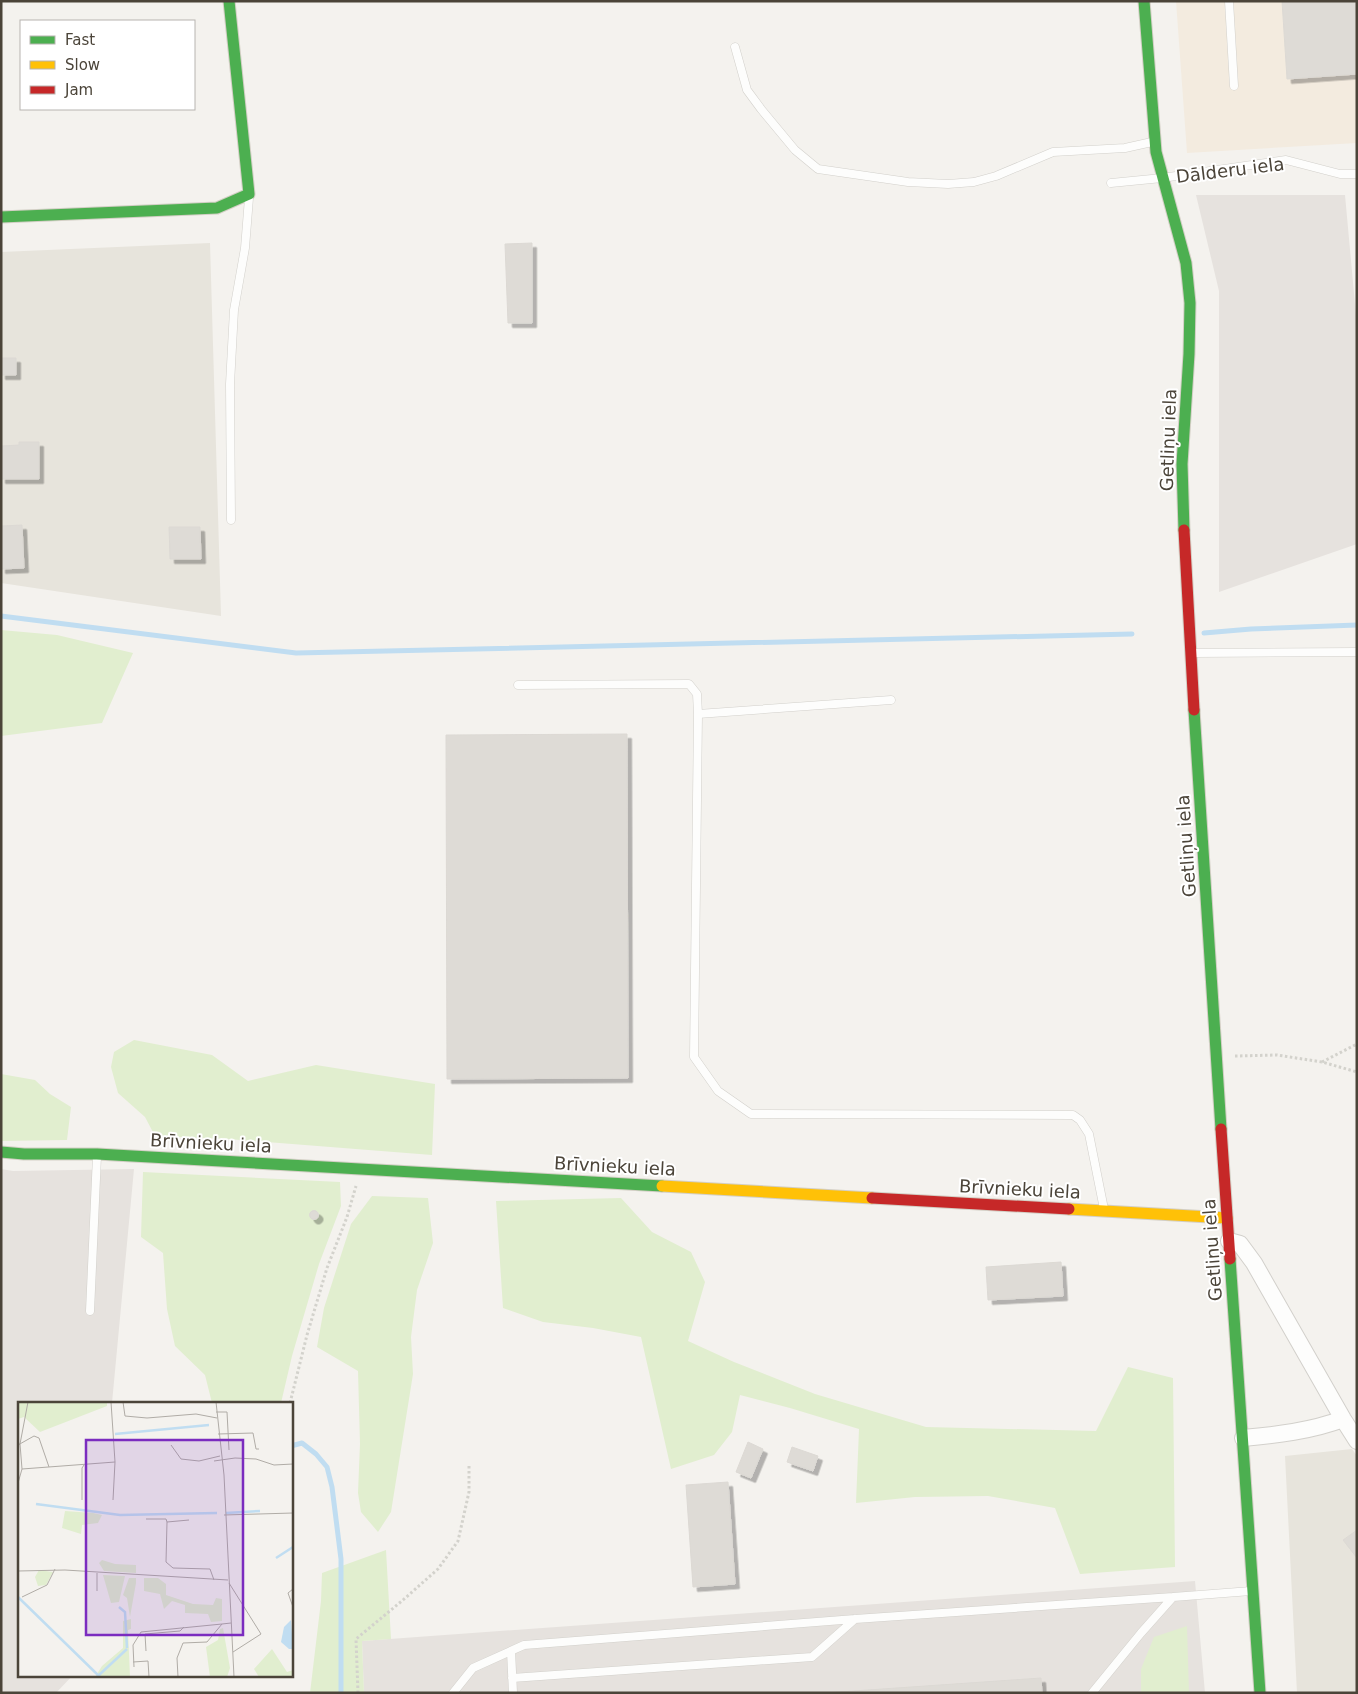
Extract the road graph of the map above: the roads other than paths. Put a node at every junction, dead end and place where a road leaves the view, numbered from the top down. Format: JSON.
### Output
{"nodes":[{"id":1,"x":229,"y":1,"type":"edge"},
{"id":2,"x":1144,"y":1,"type":"edge"},
{"id":3,"x":1229,"y":1,"type":"edge"},
{"id":4,"x":735,"y":46,"type":"dead end"},
{"id":5,"x":1234,"y":86,"type":"dead end"},
{"id":6,"x":1154,"y":141,"type":"junction"},
{"id":7,"x":1357,"y":174,"type":"edge"},
{"id":8,"x":1162,"y":178,"type":"junction"},
{"id":9,"x":1111,"y":183,"type":"dead end"},
{"id":10,"x":249,"y":194,"type":"junction"},
{"id":11,"x":1,"y":217,"type":"edge"},
{"id":12,"x":230,"y":520,"type":"dead end"},
{"id":13,"x":1357,"y":652,"type":"edge"},
{"id":14,"x":1190,"y":653,"type":"junction"},
{"id":15,"x":518,"y":686,"type":"dead end"},
{"id":16,"x":891,"y":700,"type":"dead end"},
{"id":17,"x":698,"y":714,"type":"junction"},
{"id":18,"x":1,"y":1152,"type":"edge"},
{"id":19,"x":97,"y":1154,"type":"junction"},
{"id":20,"x":1104,"y":1211,"type":"junction"},
{"id":21,"x":1228,"y":1218,"type":"junction"},
{"id":22,"x":1229,"y":1241,"type":"junction"},
{"id":23,"x":90,"y":1311,"type":"dead end"},
{"id":24,"x":1343,"y":1419,"type":"junction"},
{"id":25,"x":1243,"y":1438,"type":"junction"},
{"id":26,"x":1357,"y":1440,"type":"edge"},
{"id":27,"x":1253,"y":1591,"type":"junction"},
{"id":28,"x":1173,"y":1598,"type":"junction"},
{"id":29,"x":855,"y":1620,"type":"junction"},
{"id":30,"x":511,"y":1651,"type":"junction"},
{"id":31,"x":512,"y":1678,"type":"junction"},
{"id":32,"x":453,"y":1693,"type":"edge"},
{"id":33,"x":513,"y":1693,"type":"edge"},
{"id":34,"x":1092,"y":1693,"type":"edge"},
{"id":35,"x":1260,"y":1693,"type":"edge"}],
"edges":[{"from":1,"to":10,"type":"street"},
{"from":2,"to":6,"type":"street","name":"Getliņu iela"},
{"from":3,"to":5,"type":"lane"},
{"from":4,"to":6,"type":"lane"},
{"from":6,"to":8,"type":"street","name":"Getliņu iela"},
{"from":7,"to":8,"type":"lane","name":"Dālderu iela"},
{"from":8,"to":9,"type":"lane","name":"Dālderu iela"},
{"from":8,"to":14,"type":"street","name":"Getliņu iela"},
{"from":10,"to":11,"type":"street"},
{"from":10,"to":12,"type":"lane"},
{"from":13,"to":14,"type":"lane"},
{"from":14,"to":21,"type":"street","name":"Getliņu iela"},
{"from":15,"to":17,"type":"lane"},
{"from":16,"to":17,"type":"lane"},
{"from":17,"to":20,"type":"lane"},
{"from":18,"to":19,"type":"street","name":"Brīvnieku iela"},
{"from":19,"to":20,"type":"street","name":"Brīvnieku iela"},
{"from":19,"to":23,"type":"lane"},
{"from":20,"to":21,"type":"street","name":"Brīvnieku iela"},
{"from":21,"to":22,"type":"street","name":"Getliņu iela"},
{"from":22,"to":24,"type":"street"},
{"from":22,"to":25,"type":"street","name":"Getliņu iela"},
{"from":24,"to":25,"type":"street"},
{"from":24,"to":26,"type":"street"},
{"from":25,"to":27,"type":"street","name":"Getliņu iela"},
{"from":27,"to":28,"type":"lane"},
{"from":27,"to":35,"type":"street","name":"Getliņu iela"},
{"from":28,"to":29,"type":"lane"},
{"from":28,"to":34,"type":"lane"},
{"from":29,"to":30,"type":"lane"},
{"from":29,"to":31,"type":"lane"},
{"from":30,"to":31,"type":"lane"},
{"from":30,"to":32,"type":"lane"},
{"from":31,"to":33,"type":"lane"}]}
